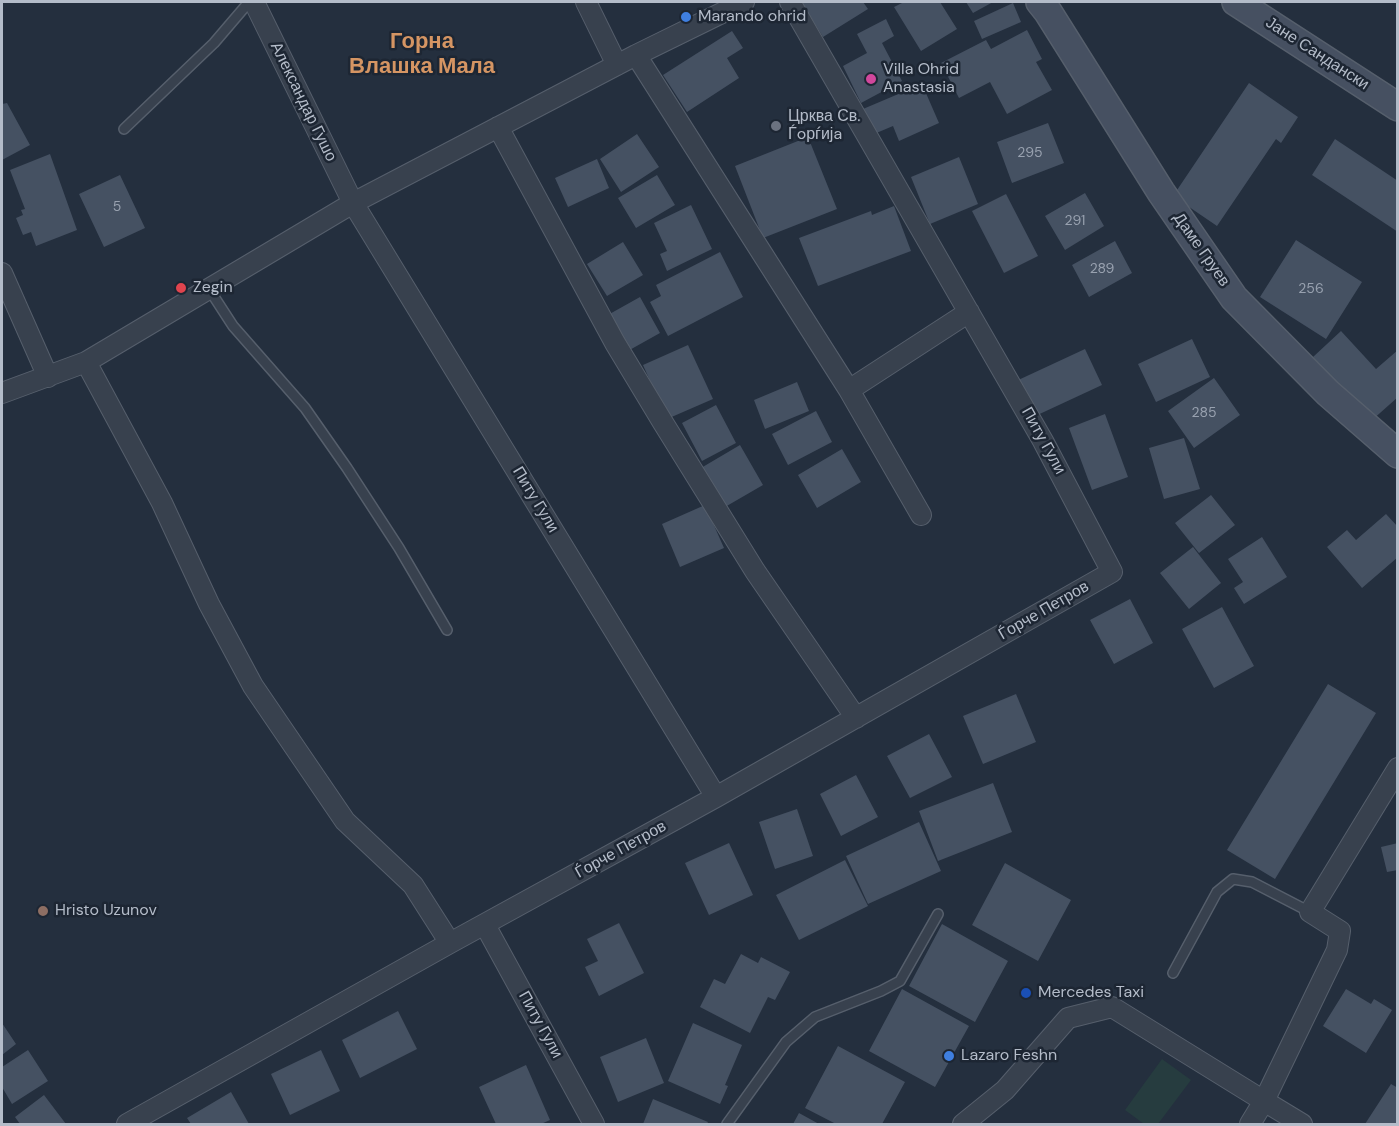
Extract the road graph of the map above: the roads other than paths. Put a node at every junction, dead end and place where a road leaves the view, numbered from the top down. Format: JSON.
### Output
{"nodes":[{"id":1,"x":249,"y":2,"type":"edge"},
{"id":2,"x":254,"y":2,"type":"edge"},
{"id":3,"x":586,"y":2,"type":"edge"},
{"id":4,"x":744,"y":2,"type":"edge"},
{"id":5,"x":790,"y":2,"type":"edge"},
{"id":6,"x":1236,"y":2,"type":"edge"},
{"id":7,"x":1045,"y":5,"type":"edge"},
{"id":8,"x":636,"y":55,"type":"junction"},
{"id":9,"x":616,"y":65,"type":"junction"},
{"id":10,"x":1398,"y":107,"type":"edge"},
{"id":11,"x":498,"y":127,"type":"junction"},
{"id":12,"x":124,"y":129,"type":"dead end"},
{"id":13,"x":353,"y":203,"type":"junction"},
{"id":14,"x":2,"y":275,"type":"edge"},
{"id":15,"x":209,"y":289,"type":"junction"},
{"id":16,"x":969,"y":312,"type":"junction"},
{"id":17,"x":86,"y":362,"type":"junction"},
{"id":18,"x":48,"y":377,"type":"junction"},
{"id":19,"x":849,"y":390,"type":"junction"},
{"id":20,"x":2,"y":393,"type":"edge"},
{"id":21,"x":1398,"y":454,"type":"edge"},
{"id":22,"x":921,"y":515,"type":"dead end"},
{"id":23,"x":1112,"y":572,"type":"joint"},
{"id":24,"x":447,"y":630,"type":"dead end"},
{"id":25,"x":856,"y":718,"type":"junction"},
{"id":26,"x":1398,"y":768,"type":"edge"},
{"id":27,"x":716,"y":797,"type":"junction"},
{"id":28,"x":1310,"y":912,"type":"junction"},
{"id":29,"x":938,"y":914,"type":"dead end"},
{"id":30,"x":485,"y":925,"type":"junction"},
{"id":31,"x":450,"y":943,"type":"junction"},
{"id":32,"x":1173,"y":973,"type":"dead end"},
{"id":33,"x":1264,"y":1101,"type":"junction"},
{"id":34,"x":127,"y":1125,"type":"edge"},
{"id":35,"x":594,"y":1125,"type":"edge"},
{"id":36,"x":727,"y":1125,"type":"edge"},
{"id":37,"x":963,"y":1125,"type":"edge"},
{"id":38,"x":1250,"y":1125,"type":"edge"},
{"id":39,"x":1302,"y":1125,"type":"edge"}],
"edges":[{"from":1,"to":12,"type":"lane"},
{"from":2,"to":13,"type":"street","name":"Александар Гушо"},
{"from":3,"to":9,"type":"street"},
{"from":4,"to":8,"type":"street"},
{"from":5,"to":16,"type":"street","name":"Питу Гули"},
{"from":6,"to":10,"type":"street","name":"Јане Сандански"},
{"from":7,"to":21,"type":"street","name":"Даме Груев"},
{"from":8,"to":9,"type":"street"},
{"from":8,"to":19,"type":"street"},
{"from":9,"to":11,"type":"street"},
{"from":11,"to":13,"type":"street"},
{"from":11,"to":25,"type":"street"},
{"from":13,"to":15,"type":"street"},
{"from":13,"to":27,"type":"street","name":"Питу Гули"},
{"from":14,"to":18,"type":"street"},
{"from":15,"to":17,"type":"street"},
{"from":15,"to":24,"type":"lane"},
{"from":16,"to":19,"type":"street"},
{"from":16,"to":23,"type":"street","name":"Питу Гули"},
{"from":17,"to":18,"type":"street"},
{"from":17,"to":31,"type":"street"},
{"from":18,"to":20,"type":"street"},
{"from":19,"to":22,"type":"street"},
{"from":23,"to":25,"type":"street","name":"Ѓорче Петров"},
{"from":25,"to":27,"type":"street","name":"Ѓорче Петров"},
{"from":26,"to":28,"type":"street"},
{"from":27,"to":30,"type":"street","name":"Ѓорче Петров"},
{"from":28,"to":32,"type":"lane"},
{"from":28,"to":33,"type":"street"},
{"from":29,"to":36,"type":"lane"},
{"from":30,"to":31,"type":"street","name":"Ѓорче Петров"},
{"from":30,"to":35,"type":"street","name":"Питу Гули"},
{"from":31,"to":34,"type":"street","name":"Ѓорче Петров"},
{"from":33,"to":37,"type":"street"},
{"from":33,"to":38,"type":"street"},
{"from":33,"to":39,"type":"street"}]}
